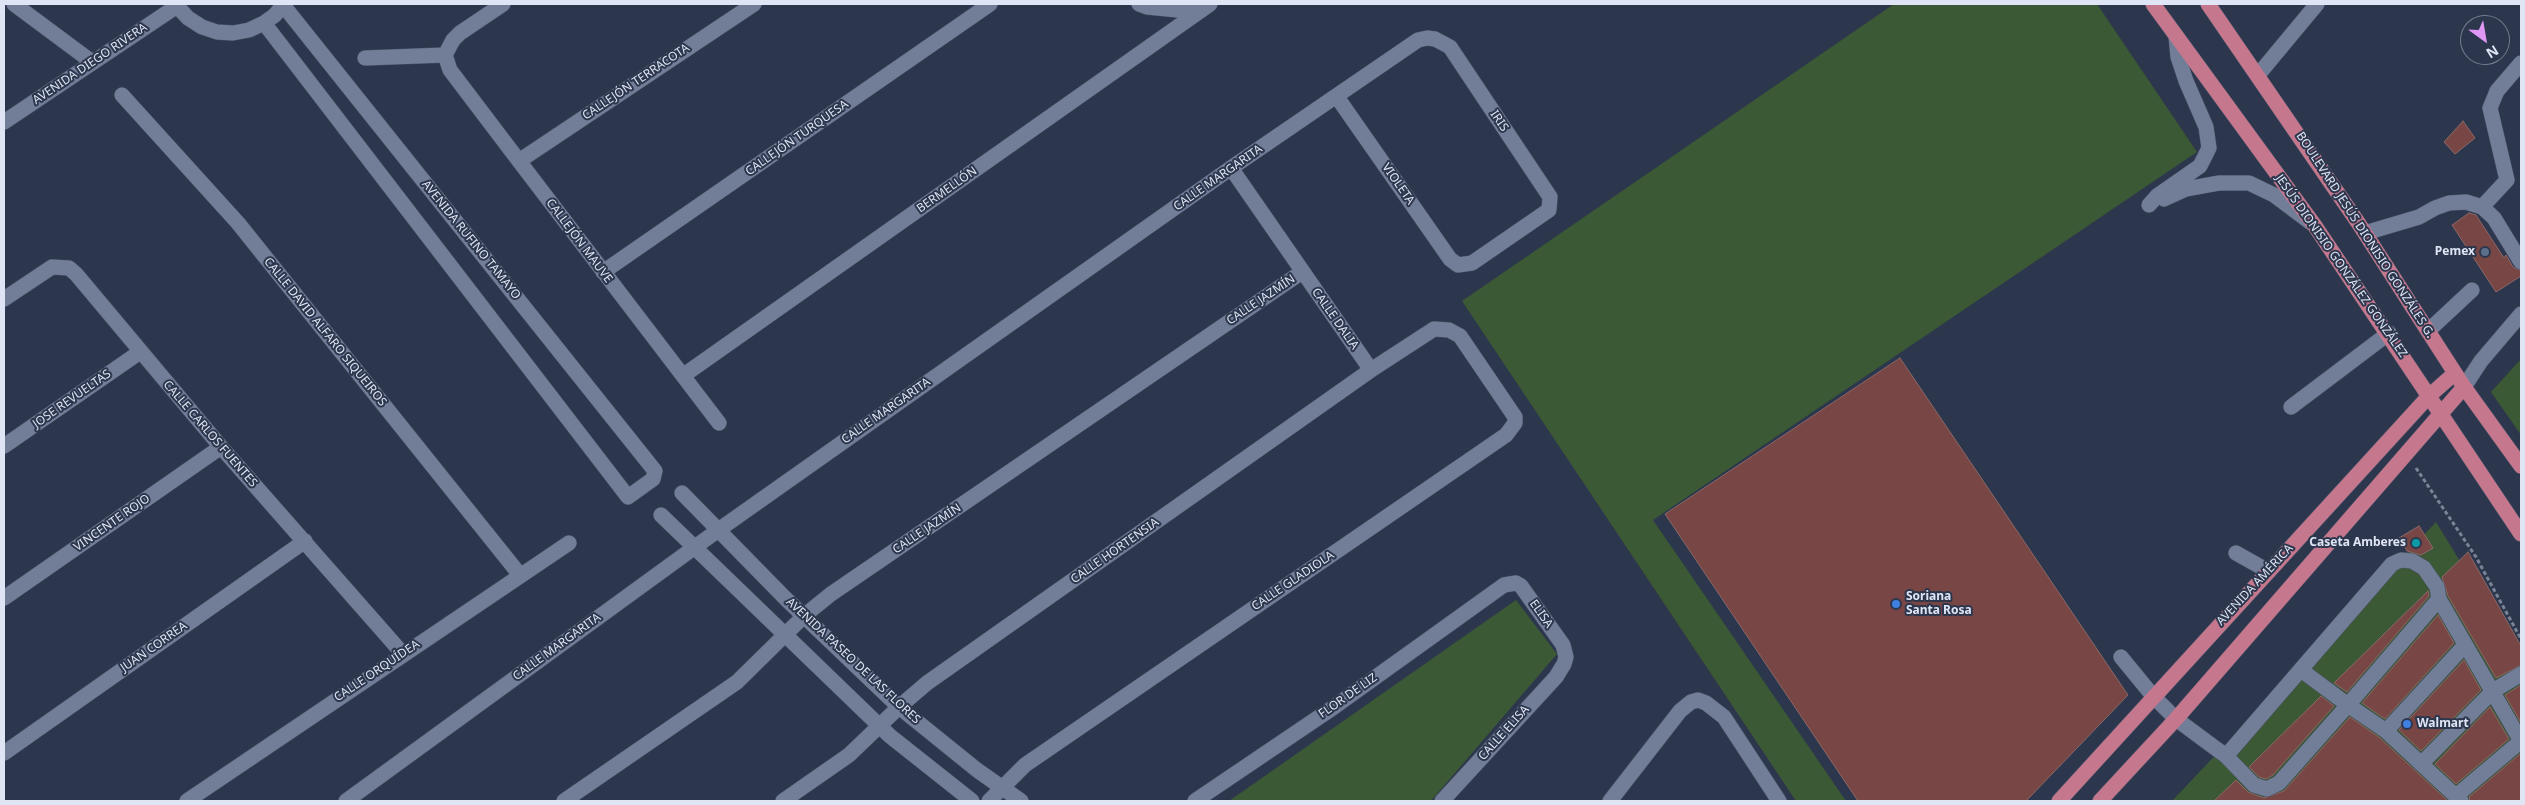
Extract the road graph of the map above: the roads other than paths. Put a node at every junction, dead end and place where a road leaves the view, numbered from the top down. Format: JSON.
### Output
{"nodes":[{"id":1,"x":14,"y":4,"type":"edge"},
{"id":2,"x":284,"y":4,"type":"edge"},
{"id":3,"x":503,"y":4,"type":"edge"},
{"id":4,"x":754,"y":4,"type":"edge"},
{"id":5,"x":990,"y":4,"type":"edge"},
{"id":6,"x":1140,"y":4,"type":"edge"},
{"id":7,"x":2153,"y":4,"type":"edge"},
{"id":8,"x":2208,"y":4,"type":"edge"},
{"id":9,"x":2317,"y":4,"type":"edge"},
{"id":10,"x":176,"y":5,"type":"edge"},
{"id":11,"x":1204,"y":8,"type":"edge"},
{"id":12,"x":264,"y":23,"type":"junction"},
{"id":13,"x":2176,"y":36,"type":"junction"},
{"id":14,"x":1435,"y":39,"type":"joint"},
{"id":15,"x":445,"y":55,"type":"junction"},
{"id":16,"x":365,"y":58,"type":"dead end"},
{"id":17,"x":92,"y":62,"type":"junction"},
{"id":18,"x":2521,"y":63,"type":"edge"},
{"id":19,"x":2258,"y":75,"type":"junction"},
{"id":20,"x":122,"y":95,"type":"dead end"},
{"id":21,"x":1337,"y":97,"type":"junction"},
{"id":22,"x":4,"y":122,"type":"edge"},
{"id":23,"x":518,"y":161,"type":"junction"},
{"id":24,"x":1231,"y":168,"type":"junction"},
{"id":25,"x":2482,"y":206,"type":"junction"},
{"id":26,"x":2315,"y":226,"type":"junction"},
{"id":27,"x":2365,"y":233,"type":"junction"},
{"id":28,"x":2521,"y":262,"type":"edge"},
{"id":29,"x":1464,"y":266,"type":"joint"},
{"id":30,"x":603,"y":272,"type":"junction"},
{"id":31,"x":1302,"y":272,"type":"junction"},
{"id":32,"x":2472,"y":290,"type":"dead end"},
{"id":33,"x":4,"y":298,"type":"edge"},
{"id":34,"x":2521,"y":314,"type":"edge"},
{"id":35,"x":2428,"y":331,"type":"junction"},
{"id":36,"x":2389,"y":333,"type":"junction"},
{"id":37,"x":1460,"y":336,"type":"joint"},
{"id":38,"x":140,"y":352,"type":"junction"},
{"id":39,"x":2481,"y":362,"type":"junction"},
{"id":40,"x":1371,"y":370,"type":"junction"},
{"id":41,"x":2455,"y":373,"type":"junction"},
{"id":42,"x":684,"y":375,"type":"junction"},
{"id":43,"x":2464,"y":387,"type":"junction"},
{"id":44,"x":2429,"y":396,"type":"junction"},
{"id":45,"x":2291,"y":407,"type":"dead end"},
{"id":46,"x":2440,"y":414,"type":"junction"},
{"id":47,"x":719,"y":423,"type":"dead end"},
{"id":48,"x":4,"y":446,"type":"edge"},
{"id":49,"x":221,"y":447,"type":"junction"},
{"id":50,"x":2521,"y":466,"type":"edge"},
{"id":51,"x":682,"y":493,"type":"dead end"},
{"id":52,"x":661,"y":515,"type":"dead end"},
{"id":53,"x":717,"y":531,"type":"junction"},
{"id":54,"x":2521,"y":534,"type":"edge"},
{"id":55,"x":304,"y":541,"type":"junction"},
{"id":56,"x":569,"y":543,"type":"dead end"},
{"id":57,"x":693,"y":548,"type":"junction"},
{"id":58,"x":2236,"y":553,"type":"dead end"},
{"id":59,"x":2268,"y":571,"type":"junction"},
{"id":60,"x":520,"y":575,"type":"junction"},
{"id":61,"x":1499,"y":588,"type":"joint"},
{"id":62,"x":4,"y":598,"type":"edge"},
{"id":63,"x":2439,"y":599,"type":"junction"},
{"id":64,"x":805,"y":616,"type":"junction"},
{"id":65,"x":786,"y":635,"type":"junction"},
{"id":66,"x":2465,"y":645,"type":"junction"},
{"id":67,"x":403,"y":654,"type":"junction"},
{"id":68,"x":2121,"y":657,"type":"dead end"},
{"id":69,"x":1564,"y":664,"type":"joint"},
{"id":70,"x":2301,"y":670,"type":"junction"},
{"id":71,"x":2521,"y":674,"type":"edge"},
{"id":72,"x":2493,"y":691,"type":"junction"},
{"id":73,"x":2153,"y":696,"type":"junction"},
{"id":74,"x":2348,"y":705,"type":"junction"},
{"id":75,"x":899,"y":706,"type":"junction"},
{"id":76,"x":2176,"y":719,"type":"junction"},
{"id":77,"x":881,"y":726,"type":"junction"},
{"id":78,"x":2386,"y":731,"type":"junction"},
{"id":79,"x":2521,"y":741,"type":"edge"},
{"id":80,"x":4,"y":754,"type":"edge"},
{"id":81,"x":2226,"y":756,"type":"junction"},
{"id":82,"x":2422,"y":764,"type":"junction"},
{"id":83,"x":1002,"y":788,"type":"junction"},
{"id":84,"x":2459,"y":799,"type":"edge"},
{"id":85,"x":187,"y":801,"type":"edge"},
{"id":86,"x":346,"y":801,"type":"edge"},
{"id":87,"x":564,"y":801,"type":"edge"},
{"id":88,"x":784,"y":801,"type":"edge"},
{"id":89,"x":972,"y":801,"type":"edge"},
{"id":90,"x":989,"y":801,"type":"edge"},
{"id":91,"x":1021,"y":801,"type":"edge"},
{"id":92,"x":1196,"y":801,"type":"edge"},
{"id":93,"x":1442,"y":801,"type":"edge"},
{"id":94,"x":1610,"y":801,"type":"edge"},
{"id":95,"x":1778,"y":801,"type":"edge"},
{"id":96,"x":2059,"y":801,"type":"edge"},
{"id":97,"x":2100,"y":801,"type":"edge"}],
"edges":[{"from":1,"to":17,"type":"street"},
{"from":2,"to":12,"type":"street"},
{"from":2,"to":12,"type":"street","name":"AVENIDA RUFINO TAMAYO"},
{"from":3,"to":15,"type":"street"},
{"from":4,"to":23,"type":"street","name":"CALLEJÓN TERRACOTA"},
{"from":5,"to":30,"type":"street","name":"CALLEJÓN TURQUESA"},
{"from":6,"to":11,"type":"street"},
{"from":7,"to":13,"type":"main road","name":"JESÚS DIONISIO GONZÁLEZ GONZÁLEZ"},
{"from":8,"to":19,"type":"main road","name":"BOULEVARD JESÚS DIONISIO GONZÁLES G."},
{"from":9,"to":19,"type":"street"},
{"from":10,"to":12,"type":"street"},
{"from":10,"to":17,"type":"street","name":"AVENIDA DIEGO RIVERA"},
{"from":11,"to":42,"type":"street","name":"BERMELLÓN"},
{"from":13,"to":26,"type":"main road","name":"JESÚS DIONISIO GONZÁLEZ GONZÁLEZ"},
{"from":13,"to":26,"type":"street"},
{"from":14,"to":21,"type":"street","name":"CALLE MARGARITA"},
{"from":14,"to":29,"type":"street","name":"IRIS"},
{"from":15,"to":16,"type":"street"},
{"from":15,"to":23,"type":"street","name":"CALLEJÓN MAUVE"},
{"from":17,"to":22,"type":"street","name":"AVENIDA DIEGO RIVERA"},
{"from":18,"to":25,"type":"street"},
{"from":19,"to":27,"type":"main road","name":"BOULEVARD JESÚS DIONISIO GONZÁLES G."},
{"from":20,"to":60,"type":"street","name":"CALLE DAVID ALFARO SIQUEIROS"},
{"from":21,"to":24,"type":"street","name":"CALLE MARGARITA"},
{"from":21,"to":29,"type":"street","name":"VIOLETA"},
{"from":23,"to":30,"type":"street","name":"CALLEJÓN MAUVE"},
{"from":24,"to":31,"type":"street","name":"CALLE DALIA"},
{"from":24,"to":53,"type":"street","name":"CALLE MARGARITA"},
{"from":25,"to":27,"type":"street"},
{"from":25,"to":28,"type":"street"},
{"from":26,"to":36,"type":"main road","name":"JESÚS DIONISIO GONZÁLEZ GONZÁLEZ"},
{"from":27,"to":35,"type":"main road","name":"BOULEVARD JESÚS DIONISIO GONZÁLES G."},
{"from":30,"to":42,"type":"street","name":"CALLEJÓN MAUVE"},
{"from":31,"to":40,"type":"street","name":"CALLE DALIA"},
{"from":31,"to":64,"type":"street","name":"CALLE JAZMÍN"},
{"from":32,"to":35,"type":"street"},
{"from":33,"to":38,"type":"street","name":"CALLE CARLOS FUENTES"},
{"from":34,"to":39,"type":"street"},
{"from":35,"to":41,"type":"main road","name":"BOULEVARD JESÚS DIONISIO GONZÁLES G."},
{"from":36,"to":44,"type":"main road","name":"JESÚS DIONISIO GONZÁLEZ GONZÁLEZ"},
{"from":36,"to":45,"type":"street"},
{"from":37,"to":40,"type":"street","name":"CALLE HORTENSIA"},
{"from":37,"to":83,"type":"street","name":"CALLE GLADIOLA"},
{"from":38,"to":48,"type":"street","name":"JOSE REVUELTAS"},
{"from":38,"to":49,"type":"street","name":"CALLE CARLOS FUENTES"},
{"from":39,"to":41,"type":"street"},
{"from":39,"to":43,"type":"street"},
{"from":40,"to":75,"type":"street","name":"CALLE HORTENSIA"},
{"from":41,"to":43,"type":"main road","name":"BOULEVARD JESÚS DIONISIO GONZÁLES G."},
{"from":41,"to":44,"type":"main road","name":"AVENIDA AMÉRICA"},
{"from":42,"to":47,"type":"street","name":"CALLEJÓN MAUVE"},
{"from":43,"to":46,"type":"main road","name":"AVENIDA AMÉRICA"},
{"from":43,"to":50,"type":"main road","name":"BOULEVARD JESÚS DIONISIO GONZÁLES G."},
{"from":44,"to":46,"type":"main road","name":"JESÚS DIONISIO GONZÁLEZ GONZÁLEZ"},
{"from":44,"to":59,"type":"main road","name":"AVENIDA AMÉRICA"},
{"from":46,"to":54,"type":"main road","name":"JESÚS DIONISIO GONZÁLEZ GONZÁLEZ"},
{"from":46,"to":76,"type":"main road","name":"AVENIDA AMÉRICA"},
{"from":49,"to":55,"type":"street","name":"CALLE CARLOS FUENTES"},
{"from":49,"to":62,"type":"street","name":"VINCENTE ROJO"},
{"from":51,"to":53,"type":"street"},
{"from":52,"to":57,"type":"street"},
{"from":53,"to":57,"type":"street","name":"CALLE MARGARITA"},
{"from":53,"to":64,"type":"street","name":"AVENIDA PASEO DE LAS FLORES"},
{"from":55,"to":67,"type":"street","name":"CALLE CARLOS FUENTES"},
{"from":55,"to":80,"type":"street","name":"JUAN CORREA"},
{"from":56,"to":60,"type":"street","name":"CALLE ORQUÍDEA"},
{"from":57,"to":65,"type":"street"},
{"from":57,"to":86,"type":"street","name":"CALLE MARGARITA"},
{"from":58,"to":59,"type":"street"},
{"from":59,"to":73,"type":"main road","name":"AVENIDA AMÉRICA"},
{"from":60,"to":67,"type":"street","name":"CALLE ORQUÍDEA"},
{"from":61,"to":69,"type":"street","name":"ELISA"},
{"from":61,"to":92,"type":"street","name":"FLOR DE LIZ"},
{"from":63,"to":66,"type":"street"},
{"from":63,"to":70,"type":"street"},
{"from":63,"to":74,"type":"street"},
{"from":64,"to":65,"type":"street","name":"CALLE JAZMÍN"},
{"from":64,"to":75,"type":"street","name":"AVENIDA PASEO DE LAS FLORES"},
{"from":65,"to":77,"type":"street"},
{"from":65,"to":87,"type":"street","name":"CALLE JAZMÍN"},
{"from":66,"to":72,"type":"street"},
{"from":66,"to":78,"type":"street"},
{"from":67,"to":85,"type":"street","name":"CALLE ORQUÍDEA"},
{"from":68,"to":73,"type":"street"},
{"from":69,"to":93,"type":"street","name":"CALLE ELISA"},
{"from":70,"to":74,"type":"street"},
{"from":70,"to":81,"type":"street"},
{"from":71,"to":72,"type":"street"},
{"from":72,"to":79,"type":"street"},
{"from":72,"to":82,"type":"street"},
{"from":73,"to":76,"type":"street"},
{"from":73,"to":96,"type":"main road","name":"AVENIDA AMÉRICA"},
{"from":74,"to":78,"type":"street"},
{"from":74,"to":81,"type":"street"},
{"from":75,"to":77,"type":"street","name":"CALLE HORTENSIA"},
{"from":75,"to":83,"type":"street","name":"AVENIDA PASEO DE LAS FLORES"},
{"from":76,"to":81,"type":"street"},
{"from":76,"to":97,"type":"main road","name":"AVENIDA AMÉRICA"},
{"from":77,"to":88,"type":"street","name":"CALLE HORTENSIA"},
{"from":77,"to":89,"type":"street"},
{"from":78,"to":82,"type":"street"},
{"from":79,"to":84,"type":"street"},
{"from":82,"to":84,"type":"street"},
{"from":83,"to":90,"type":"street","name":"CALLE GLADIOLA"},
{"from":83,"to":91,"type":"street","name":"AVENIDA PASEO DE LAS FLORES"},
{"from":94,"to":95,"type":"street"}]}
